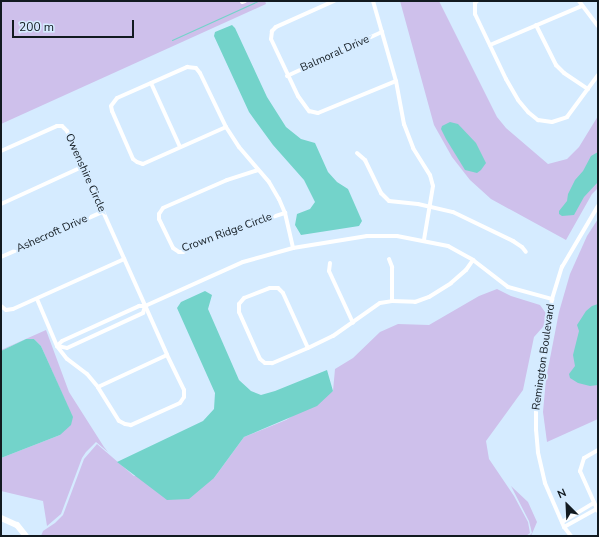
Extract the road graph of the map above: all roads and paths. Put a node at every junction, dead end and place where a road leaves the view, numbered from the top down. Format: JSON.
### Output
{"nodes":[{"id":1,"x":334,"y":1,"type":"edge"},
{"id":2,"x":372,"y":1,"type":"edge"},
{"id":3,"x":477,"y":1,"type":"edge"},
{"id":4,"x":579,"y":1,"type":"edge"},
{"id":5,"x":582,"y":6,"type":"junction"},
{"id":6,"x":536,"y":25,"type":"junction"},
{"id":7,"x":598,"y":26,"type":"edge"},
{"id":8,"x":382,"y":32,"type":"junction"},
{"id":9,"x":490,"y":45,"type":"junction"},
{"id":10,"x":598,"y":75,"type":"edge"},
{"id":11,"x":287,"y":76,"type":"junction"},
{"id":12,"x":396,"y":82,"type":"junction"},
{"id":13,"x":152,"y":83,"type":"junction"},
{"id":14,"x":588,"y":90,"type":"junction"},
{"id":15,"x":226,"y":127,"type":"junction"},
{"id":16,"x":180,"y":147,"type":"junction"},
{"id":17,"x":1,"y":151,"type":"edge"},
{"id":18,"x":357,"y":153,"type":"dead end"},
{"id":19,"x":82,"y":167,"type":"junction"},
{"id":20,"x":258,"y":170,"type":"junction"},
{"id":21,"x":1,"y":204,"type":"edge"},
{"id":22,"x":598,"y":206,"type":"edge"},
{"id":23,"x":430,"y":207,"type":"junction"},
{"id":24,"x":102,"y":212,"type":"junction"},
{"id":25,"x":285,"y":213,"type":"junction"},
{"id":26,"x":424,"y":240,"type":"junction"},
{"id":27,"x":293,"y":248,"type":"junction"},
{"id":28,"x":526,"y":252,"type":"dead end"},
{"id":29,"x":1,"y":256,"type":"edge"},
{"id":30,"x":124,"y":259,"type":"junction"},
{"id":31,"x":389,"y":259,"type":"dead end"},
{"id":32,"x":473,"y":260,"type":"junction"},
{"id":33,"x":330,"y":263,"type":"dead end"},
{"id":34,"x":37,"y":299,"type":"junction"},
{"id":35,"x":552,"y":299,"type":"junction"},
{"id":36,"x":392,"y":301,"type":"junction"},
{"id":37,"x":1,"y":306,"type":"edge"},
{"id":38,"x":145,"y":306,"type":"junction"},
{"id":39,"x":353,"y":323,"type":"junction"},
{"id":40,"x":99,"y":324,"type":"junction"},
{"id":41,"x":102,"y":332,"type":"junction"},
{"id":42,"x":57,"y":346,"type":"junction"},
{"id":43,"x":308,"y":348,"type":"junction"},
{"id":44,"x":167,"y":355,"type":"junction"},
{"id":45,"x":98,"y":387,"type":"junction"},
{"id":46,"x":598,"y":450,"type":"edge"},
{"id":47,"x":597,"y":507,"type":"edge"},
{"id":48,"x":1,"y":518,"type":"edge"},
{"id":49,"x":562,"y":522,"type":"junction"},
{"id":50,"x":564,"y":526,"type":"junction"},
{"id":51,"x":26,"y":536,"type":"edge"},
{"id":52,"x":570,"y":536,"type":"edge"}],
"edges":[{"from":1,"to":11,"type":"street"},
{"from":2,"to":8,"type":"street"},
{"from":3,"to":9,"type":"street"},
{"from":4,"to":5,"type":"street"},
{"from":5,"to":6,"type":"street"},
{"from":5,"to":7,"type":"street"},
{"from":6,"to":9,"type":"street"},
{"from":6,"to":14,"type":"street"},
{"from":8,"to":11,"type":"street","name":"Balmoral Drive"},
{"from":8,"to":12,"type":"street"},
{"from":9,"to":14,"type":"street"},
{"from":10,"to":14,"type":"street"},
{"from":11,"to":12,"type":"street"},
{"from":12,"to":23,"type":"street"},
{"from":13,"to":15,"type":"street"},
{"from":13,"to":16,"type":"street"},
{"from":13,"to":16,"type":"street"},
{"from":15,"to":16,"type":"street"},
{"from":15,"to":20,"type":"street"},
{"from":17,"to":19,"type":"street","name":"Owenshire Circle"},
{"from":18,"to":23,"type":"street"},
{"from":19,"to":21,"type":"street"},
{"from":19,"to":24,"type":"street","name":"Owenshire Circle"},
{"from":20,"to":25,"type":"street"},
{"from":20,"to":25,"type":"street","name":"Crown Ridge Circle"},
{"from":22,"to":35,"type":"street","name":"Remington Boulevard"},
{"from":23,"to":26,"type":"street"},
{"from":23,"to":28,"type":"street"},
{"from":24,"to":29,"type":"street","name":"Ashecroft Drive"},
{"from":24,"to":30,"type":"street","name":"Owenshire Circle"},
{"from":25,"to":27,"type":"street"},
{"from":26,"to":27,"type":"street"},
{"from":26,"to":32,"type":"street"},
{"from":27,"to":38,"type":"street"},
{"from":30,"to":34,"type":"street"},
{"from":30,"to":38,"type":"street","name":"Owenshire Circle"},
{"from":31,"to":36,"type":"street"},
{"from":32,"to":35,"type":"street"},
{"from":32,"to":36,"type":"street"},
{"from":33,"to":39,"type":"street"},
{"from":34,"to":37,"type":"street"},
{"from":34,"to":42,"type":"street"},
{"from":35,"to":49,"type":"street","name":"Remington Boulevard"},
{"from":36,"to":39,"type":"street"},
{"from":38,"to":40,"type":"street"},
{"from":38,"to":41,"type":"street"},
{"from":38,"to":44,"type":"street","name":"Owenshire Circle"},
{"from":39,"to":43,"type":"street"},
{"from":40,"to":41,"type":"street"},
{"from":40,"to":42,"type":"street"},
{"from":41,"to":42,"type":"street"},
{"from":42,"to":45,"type":"street"},
{"from":43,"to":43,"type":"street"},
{"from":44,"to":45,"type":"street"},
{"from":44,"to":45,"type":"street","name":"Owenshire Circle"},
{"from":46,"to":47,"type":"street"},
{"from":47,"to":49,"type":"street"},
{"from":47,"to":50,"type":"street"},
{"from":48,"to":51,"type":"highway"},
{"from":49,"to":50,"type":"street","name":"Remington Boulevard"},
{"from":50,"to":52,"type":"street","name":"Remington Boulevard"}]}
